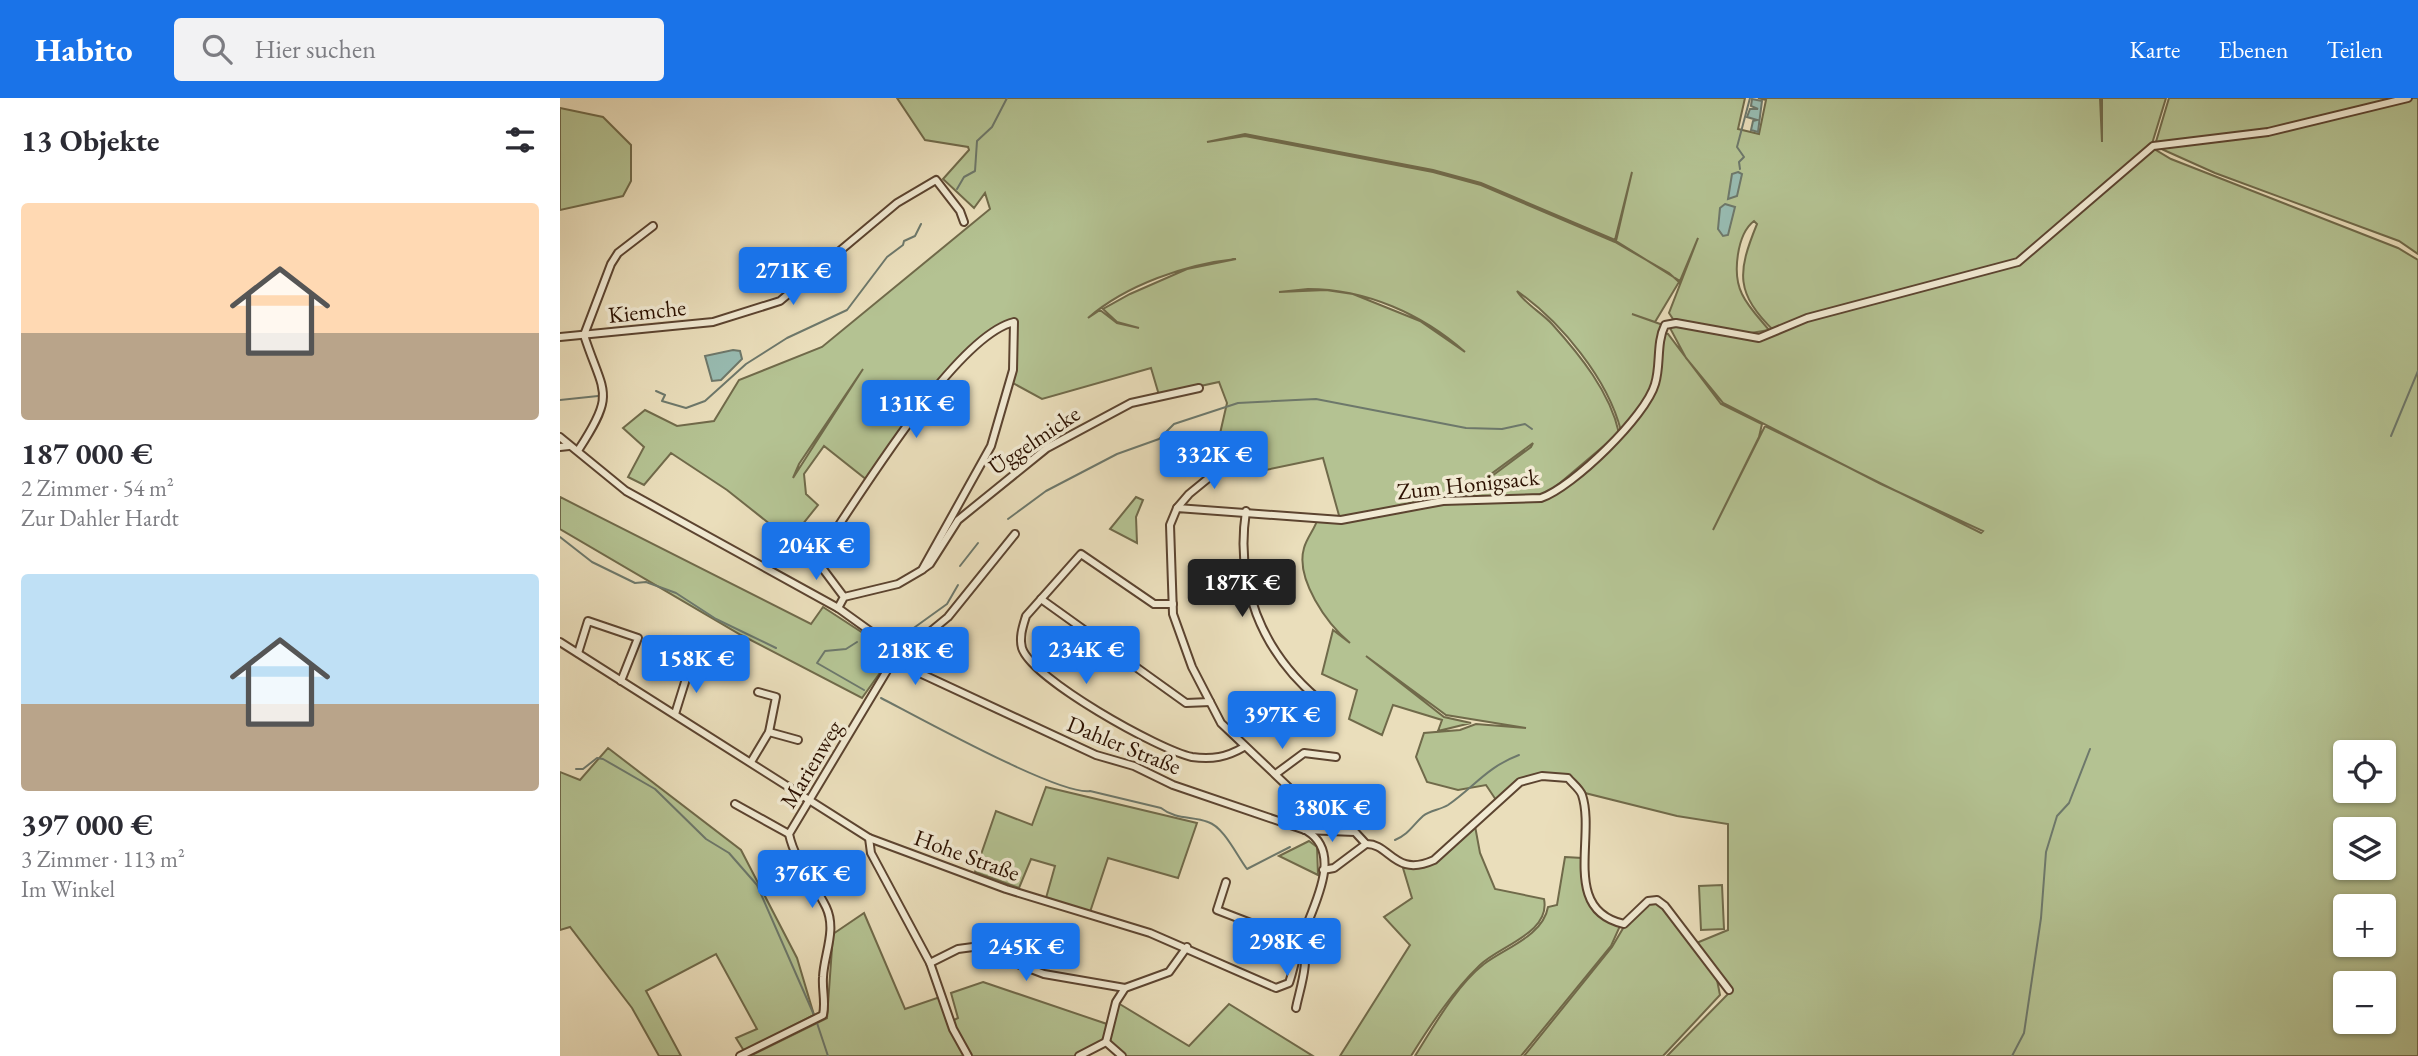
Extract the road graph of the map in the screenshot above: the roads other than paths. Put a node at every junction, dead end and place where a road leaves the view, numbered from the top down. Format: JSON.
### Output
{"nodes":[{"id":1,"x":2408,"y":98,"type":"edge"},
{"id":2,"x":964,"y":222,"type":"dead end"},
{"id":3,"x":653,"y":226,"type":"dead end"},
{"id":4,"x":584,"y":335,"type":"junction"},
{"id":5,"x":560,"y":337,"type":"edge"},
{"id":6,"x":1199,"y":388,"type":"dead end"},
{"id":7,"x":560,"y":437,"type":"edge"},
{"id":8,"x":560,"y":445,"type":"edge"},
{"id":9,"x":579,"y":449,"type":"junction"},
{"id":10,"x":1233,"y":458,"type":"dead end"},
{"id":11,"x":1177,"y":508,"type":"junction"},
{"id":12,"x":1246,"y":511,"type":"junction"},
{"id":13,"x":1015,"y":534,"type":"dead end"},
{"id":14,"x":922,"y":570,"type":"junction"},
{"id":15,"x":844,"y":597,"type":"junction"},
{"id":16,"x":1041,"y":599,"type":"junction"},
{"id":17,"x":1173,"y":604,"type":"junction"},
{"id":18,"x":838,"y":608,"type":"junction"},
{"id":19,"x":560,"y":642,"type":"edge"},
{"id":20,"x":578,"y":653,"type":"junction"},
{"id":21,"x":897,"y":658,"type":"junction"},
{"id":22,"x":690,"y":666,"type":"dead end"},
{"id":23,"x":621,"y":681,"type":"junction"},
{"id":24,"x":758,"y":692,"type":"dead end"},
{"id":25,"x":1317,"y":698,"type":"dead end"},
{"id":26,"x":1210,"y":702,"type":"junction"},
{"id":27,"x":675,"y":714,"type":"junction"},
{"id":28,"x":769,"y":732,"type":"junction"},
{"id":29,"x":798,"y":740,"type":"dead end"},
{"id":30,"x":1244,"y":747,"type":"junction"},
{"id":31,"x":1336,"y":757,"type":"dead end"},
{"id":32,"x":751,"y":762,"type":"junction"},
{"id":33,"x":1276,"y":773,"type":"junction"},
{"id":34,"x":809,"y":801,"type":"junction"},
{"id":35,"x":734,"y":804,"type":"dead end"},
{"id":36,"x":1305,"y":830,"type":"junction"},
{"id":37,"x":789,"y":834,"type":"junction"},
{"id":38,"x":869,"y":838,"type":"junction"},
{"id":39,"x":1366,"y":844,"type":"junction"},
{"id":40,"x":1324,"y":870,"type":"junction"},
{"id":41,"x":1226,"y":882,"type":"dead end"},
{"id":42,"x":1300,"y":942,"type":"junction"},
{"id":43,"x":1187,"y":947,"type":"junction"},
{"id":44,"x":930,"y":963,"type":"junction"},
{"id":45,"x":1125,"y":988,"type":"junction"},
{"id":46,"x":1729,"y":990,"type":"dead end"},
{"id":47,"x":1296,"y":1008,"type":"dead end"},
{"id":48,"x":1106,"y":1042,"type":"junction"},
{"id":49,"x":740,"y":1056,"type":"edge"},
{"id":50,"x":968,"y":1056,"type":"edge"},
{"id":51,"x":1079,"y":1056,"type":"edge"},
{"id":52,"x":1122,"y":1056,"type":"edge"}],
"edges":[{"from":1,"to":12,"type":"street","name":"Zum Honigsack"},
{"from":2,"to":4,"type":"street","name":"Kiemche"},
{"from":3,"to":4,"type":"street"},
{"from":4,"to":5,"type":"street","name":"Kiemche"},
{"from":4,"to":9,"type":"street"},
{"from":6,"to":14,"type":"street","name":"Üggelmicke"},
{"from":7,"to":9,"type":"street","name":"Dahler Straße"},
{"from":8,"to":9,"type":"street","name":"Dahler Straße"},
{"from":9,"to":18,"type":"street","name":"Dahler Straße"},
{"from":10,"to":11,"type":"street"},
{"from":11,"to":12,"type":"street","name":"Zum Honigsack"},
{"from":11,"to":17,"type":"street"},
{"from":12,"to":25,"type":"street"},
{"from":13,"to":21,"type":"street","name":"Marienweg"},
{"from":14,"to":15,"type":"street"},
{"from":14,"to":15,"type":"street"},
{"from":15,"to":18,"type":"street"},
{"from":16,"to":17,"type":"street"},
{"from":16,"to":26,"type":"street"},
{"from":16,"to":30,"type":"street"},
{"from":17,"to":26,"type":"street"},
{"from":18,"to":21,"type":"street","name":"Dahler Straße"},
{"from":19,"to":20,"type":"street","name":"Hohe Straße"},
{"from":20,"to":23,"type":"street","name":"Hohe Straße"},
{"from":20,"to":23,"type":"street"},
{"from":21,"to":34,"type":"street","name":"Marienweg"},
{"from":21,"to":36,"type":"street","name":"Dahler Straße"},
{"from":22,"to":27,"type":"street"},
{"from":23,"to":27,"type":"street","name":"Hohe Straße"},
{"from":24,"to":28,"type":"street"},
{"from":26,"to":30,"type":"street"},
{"from":27,"to":32,"type":"street","name":"Hohe Straße"},
{"from":28,"to":29,"type":"street"},
{"from":28,"to":32,"type":"street"},
{"from":30,"to":33,"type":"street"},
{"from":31,"to":33,"type":"street"},
{"from":32,"to":34,"type":"street","name":"Hohe Straße"},
{"from":33,"to":36,"type":"street"},
{"from":34,"to":37,"type":"street","name":"Marienweg"},
{"from":34,"to":38,"type":"street","name":"Hohe Straße"},
{"from":35,"to":37,"type":"street"},
{"from":36,"to":39,"type":"street","name":"Dahler Straße"},
{"from":36,"to":40,"type":"street"},
{"from":37,"to":49,"type":"street","name":"Marienweg"},
{"from":38,"to":43,"type":"street","name":"Hohe Straße"},
{"from":38,"to":44,"type":"street"},
{"from":39,"to":40,"type":"street"},
{"from":39,"to":46,"type":"street","name":"Dahler Straße"},
{"from":40,"to":42,"type":"street"},
{"from":41,"to":42,"type":"street"},
{"from":42,"to":43,"type":"street","name":"Hohe Straße"},
{"from":42,"to":47,"type":"street"},
{"from":43,"to":45,"type":"street"},
{"from":44,"to":45,"type":"street"},
{"from":44,"to":50,"type":"street"},
{"from":45,"to":48,"type":"street"},
{"from":48,"to":51,"type":"street"},
{"from":48,"to":52,"type":"street"}]}
